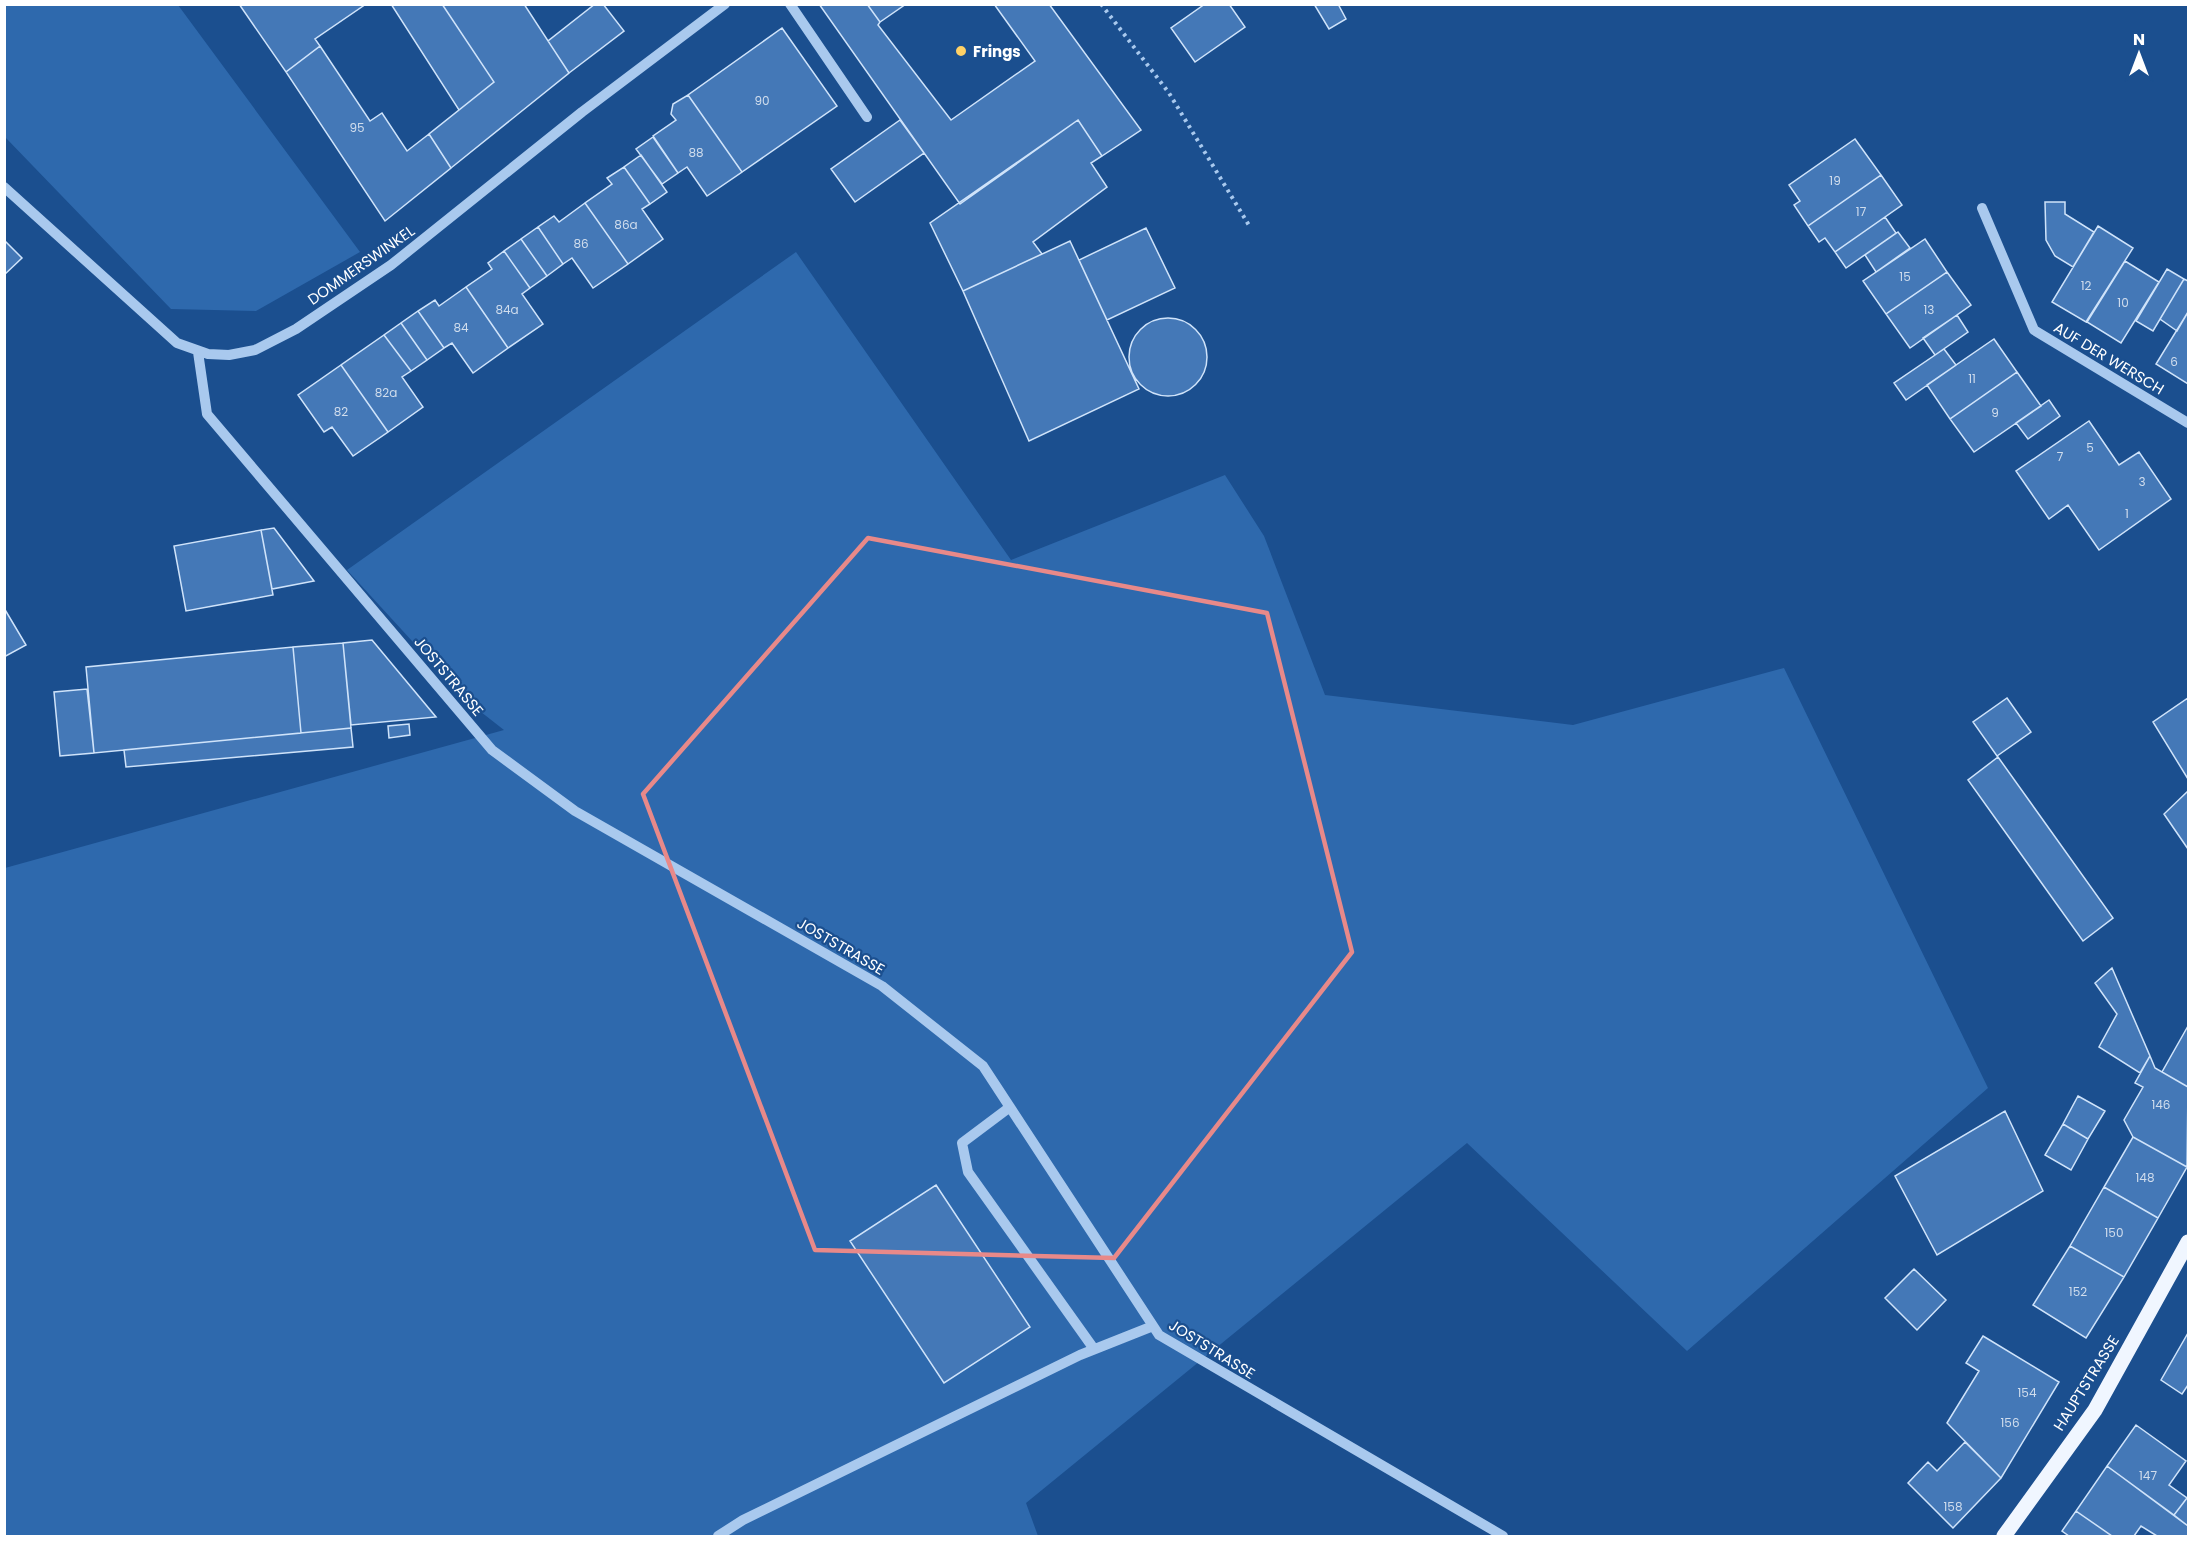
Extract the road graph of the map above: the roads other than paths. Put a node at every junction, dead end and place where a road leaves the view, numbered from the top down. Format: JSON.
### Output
{"nodes":[{"id":1,"x":725,"y":4,"type":"edge"},
{"id":2,"x":790,"y":4,"type":"edge"},
{"id":3,"x":867,"y":117,"type":"dead end"},
{"id":4,"x":4,"y":187,"type":"edge"},
{"id":5,"x":1982,"y":208,"type":"dead end"},
{"id":6,"x":198,"y":352,"type":"junction"},
{"id":7,"x":2188,"y":423,"type":"edge"},
{"id":8,"x":1010,"y":1107,"type":"junction"},
{"id":9,"x":2188,"y":1242,"type":"edge"},
{"id":10,"x":1153,"y":1326,"type":"junction"},
{"id":11,"x":1094,"y":1349,"type":"junction"},
{"id":12,"x":718,"y":1536,"type":"edge"},
{"id":13,"x":1503,"y":1536,"type":"edge"},
{"id":14,"x":2004,"y":1536,"type":"edge"}],
"edges":[{"from":1,"to":6,"type":"street","name":"DOMMERSWINKEL"},
{"from":2,"to":3,"type":"street"},
{"from":4,"to":6,"type":"street","name":"DOMMERSWINKEL"},
{"from":5,"to":7,"type":"street","name":"AUF DER WERSCH"},
{"from":6,"to":8,"type":"street","name":"JOSTSTRASSE"},
{"from":8,"to":10,"type":"street","name":"JOSTSTRASSE"},
{"from":8,"to":11,"type":"street"},
{"from":9,"to":14,"type":"main road","name":"HAUPTSTRASSE"},
{"from":10,"to":11,"type":"street"},
{"from":10,"to":13,"type":"street","name":"JOSTSTRASSE"},
{"from":11,"to":12,"type":"street"}]}
